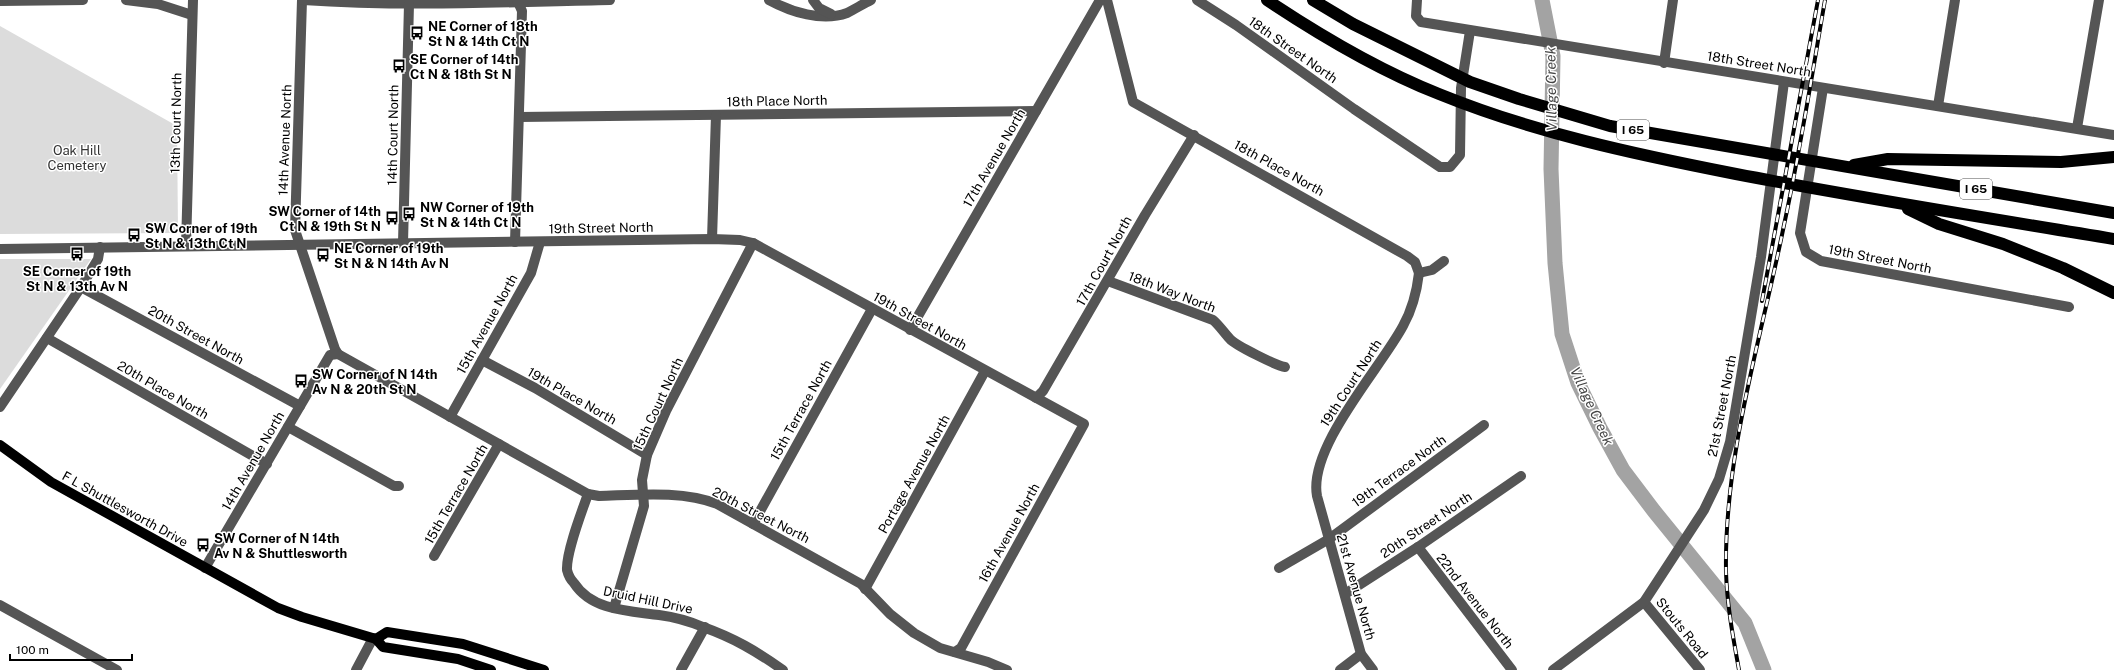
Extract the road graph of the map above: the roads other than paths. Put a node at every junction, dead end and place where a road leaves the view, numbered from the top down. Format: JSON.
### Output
{"nodes":[{"id":1,"x":27,"y":0,"type":"edge"},
{"id":2,"x":83,"y":0,"type":"edge"},
{"id":3,"x":126,"y":0,"type":"edge"},
{"id":4,"x":193,"y":0,"type":"edge"},
{"id":5,"x":302,"y":0,"type":"edge"},
{"id":6,"x":610,"y":0,"type":"edge"},
{"id":7,"x":769,"y":0,"type":"edge"},
{"id":8,"x":812,"y":0,"type":"edge"},
{"id":9,"x":872,"y":0,"type":"edge"},
{"id":10,"x":1100,"y":0,"type":"edge"},
{"id":11,"x":1107,"y":0,"type":"edge"},
{"id":12,"x":1196,"y":0,"type":"edge"},
{"id":13,"x":1267,"y":0,"type":"edge"},
{"id":14,"x":1313,"y":0,"type":"edge"},
{"id":15,"x":1673,"y":0,"type":"edge"},
{"id":16,"x":1955,"y":0,"type":"edge"},
{"id":17,"x":2099,"y":0,"type":"edge"},
{"id":18,"x":0,"y":1,"type":"edge"},
{"id":19,"x":518,"y":1,"type":"edge"},
{"id":20,"x":1417,"y":2,"type":"edge"},
{"id":21,"x":409,"y":4,"type":"junction"},
{"id":22,"x":192,"y":15,"type":"junction"},
{"id":23,"x":832,"y":15,"type":"junction"},
{"id":24,"x":1470,"y":31,"type":"junction"},
{"id":25,"x":1664,"y":63,"type":"junction"},
{"id":26,"x":1784,"y":82,"type":"junction"},
{"id":27,"x":1823,"y":88,"type":"junction"},
{"id":28,"x":1938,"y":106,"type":"junction"},
{"id":29,"x":1036,"y":111,"type":"junction"},
{"id":30,"x":716,"y":115,"type":"junction"},
{"id":31,"x":519,"y":117,"type":"junction"},
{"id":32,"x":2077,"y":128,"type":"junction"},
{"id":33,"x":1194,"y":135,"type":"junction"},
{"id":34,"x":2114,"y":135,"type":"edge"},
{"id":35,"x":2114,"y":157,"type":"edge"},
{"id":36,"x":1841,"y":166,"type":"junction"},
{"id":37,"x":1771,"y":181,"type":"junction"},
{"id":38,"x":1898,"y":204,"type":"junction"},
{"id":39,"x":2114,"y":213,"type":"edge"},
{"id":40,"x":712,"y":239,"type":"junction"},
{"id":41,"x":2114,"y":239,"type":"edge"},
{"id":42,"x":403,"y":242,"type":"junction"},
{"id":43,"x":515,"y":242,"type":"junction"},
{"id":44,"x":540,"y":242,"type":"junction"},
{"id":45,"x":753,"y":243,"type":"junction"},
{"id":46,"x":300,"y":244,"type":"junction"},
{"id":47,"x":186,"y":246,"type":"junction"},
{"id":48,"x":100,"y":247,"type":"junction"},
{"id":49,"x":0,"y":249,"type":"edge"},
{"id":50,"x":1444,"y":261,"type":"dead end"},
{"id":51,"x":1418,"y":273,"type":"junction"},
{"id":52,"x":1108,"y":281,"type":"junction"},
{"id":53,"x":81,"y":287,"type":"junction"},
{"id":54,"x":2114,"y":293,"type":"edge"},
{"id":55,"x":2069,"y":307,"type":"dead end"},
{"id":56,"x":872,"y":309,"type":"junction"},
{"id":57,"x":910,"y":330,"type":"junction"},
{"id":58,"x":47,"y":338,"type":"junction"},
{"id":59,"x":338,"y":354,"type":"junction"},
{"id":60,"x":482,"y":360,"type":"junction"},
{"id":61,"x":1285,"y":367,"type":"dead end"},
{"id":62,"x":985,"y":371,"type":"junction"},
{"id":63,"x":1036,"y":398,"type":"junction"},
{"id":64,"x":300,"y":406,"type":"junction"},
{"id":65,"x":0,"y":407,"type":"edge"},
{"id":66,"x":450,"y":417,"type":"junction"},
{"id":67,"x":1084,"y":424,"type":"joint"},
{"id":68,"x":1484,"y":425,"type":"dead end"},
{"id":69,"x":288,"y":427,"type":"junction"},
{"id":70,"x":500,"y":444,"type":"junction"},
{"id":71,"x":0,"y":445,"type":"edge"},
{"id":72,"x":647,"y":455,"type":"junction"},
{"id":73,"x":267,"y":464,"type":"junction"},
{"id":74,"x":1520,"y":476,"type":"dead end"},
{"id":75,"x":399,"y":486,"type":"dead end"},
{"id":76,"x":588,"y":494,"type":"junction"},
{"id":77,"x":644,"y":495,"type":"junction"},
{"id":78,"x":1321,"y":508,"type":"joint"},
{"id":79,"x":753,"y":524,"type":"junction"},
{"id":80,"x":1329,"y":539,"type":"junction"},
{"id":81,"x":1418,"y":547,"type":"junction"},
{"id":82,"x":434,"y":556,"type":"dead end"},
{"id":83,"x":205,"y":568,"type":"junction"},
{"id":84,"x":1279,"y":568,"type":"dead end"},
{"id":85,"x":865,"y":589,"type":"junction"},
{"id":86,"x":1345,"y":594,"type":"junction"},
{"id":87,"x":1644,"y":602,"type":"junction"},
{"id":88,"x":0,"y":605,"type":"edge"},
{"id":89,"x":614,"y":608,"type":"junction"},
{"id":90,"x":705,"y":627,"type":"junction"},
{"id":91,"x":375,"y":638,"type":"junction"},
{"id":92,"x":955,"y":652,"type":"junction"},
{"id":93,"x":1361,"y":654,"type":"junction"},
{"id":94,"x":117,"y":670,"type":"edge"},
{"id":95,"x":356,"y":670,"type":"edge"},
{"id":96,"x":491,"y":670,"type":"edge"},
{"id":97,"x":544,"y":670,"type":"edge"},
{"id":98,"x":681,"y":670,"type":"edge"},
{"id":99,"x":783,"y":670,"type":"edge"},
{"id":100,"x":1006,"y":670,"type":"edge"},
{"id":101,"x":1340,"y":670,"type":"edge"},
{"id":102,"x":1373,"y":670,"type":"edge"},
{"id":103,"x":1512,"y":670,"type":"edge"},
{"id":104,"x":1553,"y":670,"type":"edge"},
{"id":105,"x":1700,"y":670,"type":"edge"}],
"edges":[{"from":1,"to":2,"type":"street"},
{"from":1,"to":18,"type":"street"},
{"from":3,"to":22,"type":"street"},
{"from":4,"to":22,"type":"street","name":"13th Court North"},
{"from":5,"to":21,"type":"street"},
{"from":5,"to":46,"type":"street","name":"14th Avenue North"},
{"from":6,"to":19,"type":"street"},
{"from":7,"to":23,"type":"street"},
{"from":8,"to":23,"type":"street"},
{"from":9,"to":23,"type":"street"},
{"from":10,"to":29,"type":"street","name":"17th Avenue North"},
{"from":11,"to":33,"type":"street","name":"18th Place North"},
{"from":12,"to":24,"type":"street","name":"18th Street North"},
{"from":13,"to":37,"type":"highway","number":"I 65"},
{"from":14,"to":36,"type":"highway","number":"I 65"},
{"from":15,"to":25,"type":"street"},
{"from":16,"to":28,"type":"street"},
{"from":17,"to":32,"type":"street"},
{"from":19,"to":21,"type":"street"},
{"from":19,"to":31,"type":"street"},
{"from":20,"to":24,"type":"street","name":"18th Street North"},
{"from":21,"to":42,"type":"street","name":"14th Court North"},
{"from":22,"to":47,"type":"street","name":"13th Court North"},
{"from":24,"to":25,"type":"street","name":"18th Street North"},
{"from":25,"to":26,"type":"street","name":"18th Street North"},
{"from":26,"to":27,"type":"street","name":"18th Street North"},
{"from":26,"to":37,"type":"street","name":"21st Street North"},
{"from":27,"to":28,"type":"street","name":"18th Street North"},
{"from":27,"to":55,"type":"street","name":"19th Street North"},
{"from":28,"to":32,"type":"street","name":"18th Street North"},
{"from":29,"to":30,"type":"street","name":"18th Place North"},
{"from":29,"to":57,"type":"street","name":"17th Avenue North"},
{"from":30,"to":31,"type":"street","name":"18th Place North"},
{"from":30,"to":40,"type":"street"},
{"from":31,"to":43,"type":"street"},
{"from":32,"to":34,"type":"street","name":"18th Street North"},
{"from":33,"to":51,"type":"street","name":"18th Place North"},
{"from":33,"to":52,"type":"street","name":"17th Court North"},
{"from":35,"to":36,"type":"highway"},
{"from":36,"to":39,"type":"highway","number":"I 65"},
{"from":37,"to":38,"type":"highway","number":"I 65"},
{"from":37,"to":87,"type":"street","name":"21st Street North"},
{"from":38,"to":41,"type":"highway","number":"I 65"},
{"from":38,"to":54,"type":"highway"},
{"from":40,"to":44,"type":"street","name":"19th Street North"},
{"from":40,"to":45,"type":"street","name":"19th Street North"},
{"from":42,"to":43,"type":"street","name":"19th Street North"},
{"from":42,"to":46,"type":"street","name":"19th Street North"},
{"from":43,"to":44,"type":"street","name":"19th Street North"},
{"from":44,"to":60,"type":"street","name":"15th Avenue North"},
{"from":45,"to":56,"type":"street","name":"19th Street North"},
{"from":45,"to":72,"type":"street","name":"15th Court North"},
{"from":46,"to":47,"type":"street","name":"19th Street North"},
{"from":46,"to":59,"type":"street","name":"14th Avenue North"},
{"from":47,"to":48,"type":"street","name":"19th Street North"},
{"from":48,"to":49,"type":"street","name":"19th Street North"},
{"from":48,"to":53,"type":"street"},
{"from":50,"to":51,"type":"street"},
{"from":51,"to":78,"type":"street","name":"19th Court North"},
{"from":52,"to":61,"type":"street","name":"18th Way North"},
{"from":52,"to":63,"type":"street","name":"17th Court North"},
{"from":53,"to":58,"type":"street"},
{"from":53,"to":64,"type":"street","name":"20th Street North"},
{"from":56,"to":57,"type":"street","name":"19th Street North"},
{"from":56,"to":79,"type":"street","name":"15th Terrace North"},
{"from":57,"to":62,"type":"street","name":"19th Street North"},
{"from":58,"to":65,"type":"street"},
{"from":58,"to":73,"type":"street","name":"20th Place North"},
{"from":59,"to":64,"type":"street","name":"14th Avenue North"},
{"from":59,"to":66,"type":"street","name":"20th Street North"},
{"from":60,"to":66,"type":"street","name":"15th Avenue North"},
{"from":60,"to":72,"type":"street","name":"19th Place North"},
{"from":62,"to":63,"type":"street","name":"19th Street North"},
{"from":62,"to":85,"type":"street","name":"Portage Avenue North"},
{"from":63,"to":67,"type":"street","name":"19th Street North"},
{"from":64,"to":69,"type":"street","name":"14th Avenue North"},
{"from":66,"to":70,"type":"street","name":"20th Street North"},
{"from":67,"to":92,"type":"street","name":"16th Avenue North"},
{"from":68,"to":80,"type":"street","name":"19th Terrace North"},
{"from":69,"to":73,"type":"street","name":"14th Avenue North"},
{"from":69,"to":75,"type":"street"},
{"from":70,"to":76,"type":"street","name":"20th Street North"},
{"from":70,"to":82,"type":"street","name":"15th Terrace North"},
{"from":71,"to":83,"type":"main road","name":"F L Shuttlesworth Drive"},
{"from":72,"to":77,"type":"street","name":"15th Court North"},
{"from":73,"to":83,"type":"street","name":"14th Avenue North"},
{"from":74,"to":81,"type":"street","name":"20th Street North"},
{"from":76,"to":77,"type":"street","name":"20th Street North"},
{"from":76,"to":89,"type":"street","name":"Druid Hill Drive"},
{"from":77,"to":79,"type":"street","name":"20th Street North"},
{"from":77,"to":89,"type":"street","name":"15th Court North"},
{"from":78,"to":80,"type":"street","name":"21st Avenue North"},
{"from":79,"to":85,"type":"street","name":"20th Street North"},
{"from":80,"to":84,"type":"street"},
{"from":80,"to":86,"type":"street","name":"21st Avenue North"},
{"from":81,"to":86,"type":"street","name":"20th Street North"},
{"from":81,"to":103,"type":"street","name":"22nd Avenue North"},
{"from":83,"to":91,"type":"main road","name":"F L Shuttlesworth Drive"},
{"from":85,"to":92,"type":"street","name":"20th Street North"},
{"from":86,"to":93,"type":"street","name":"21st Avenue North"},
{"from":87,"to":104,"type":"street","name":"21st Street North"},
{"from":87,"to":105,"type":"street","name":"Stouts Road"},
{"from":88,"to":94,"type":"street"},
{"from":89,"to":90,"type":"street","name":"Druid Hill Drive"},
{"from":90,"to":98,"type":"street"},
{"from":90,"to":99,"type":"street","name":"Druid Hill Drive"},
{"from":91,"to":95,"type":"street"},
{"from":91,"to":96,"type":"main road","name":"F L Shuttlesworth Drive"},
{"from":91,"to":97,"type":"main road"},
{"from":92,"to":100,"type":"street","name":"20th Street North"},
{"from":93,"to":101,"type":"street"},
{"from":93,"to":102,"type":"street","name":"21st Avenue North"}]}
